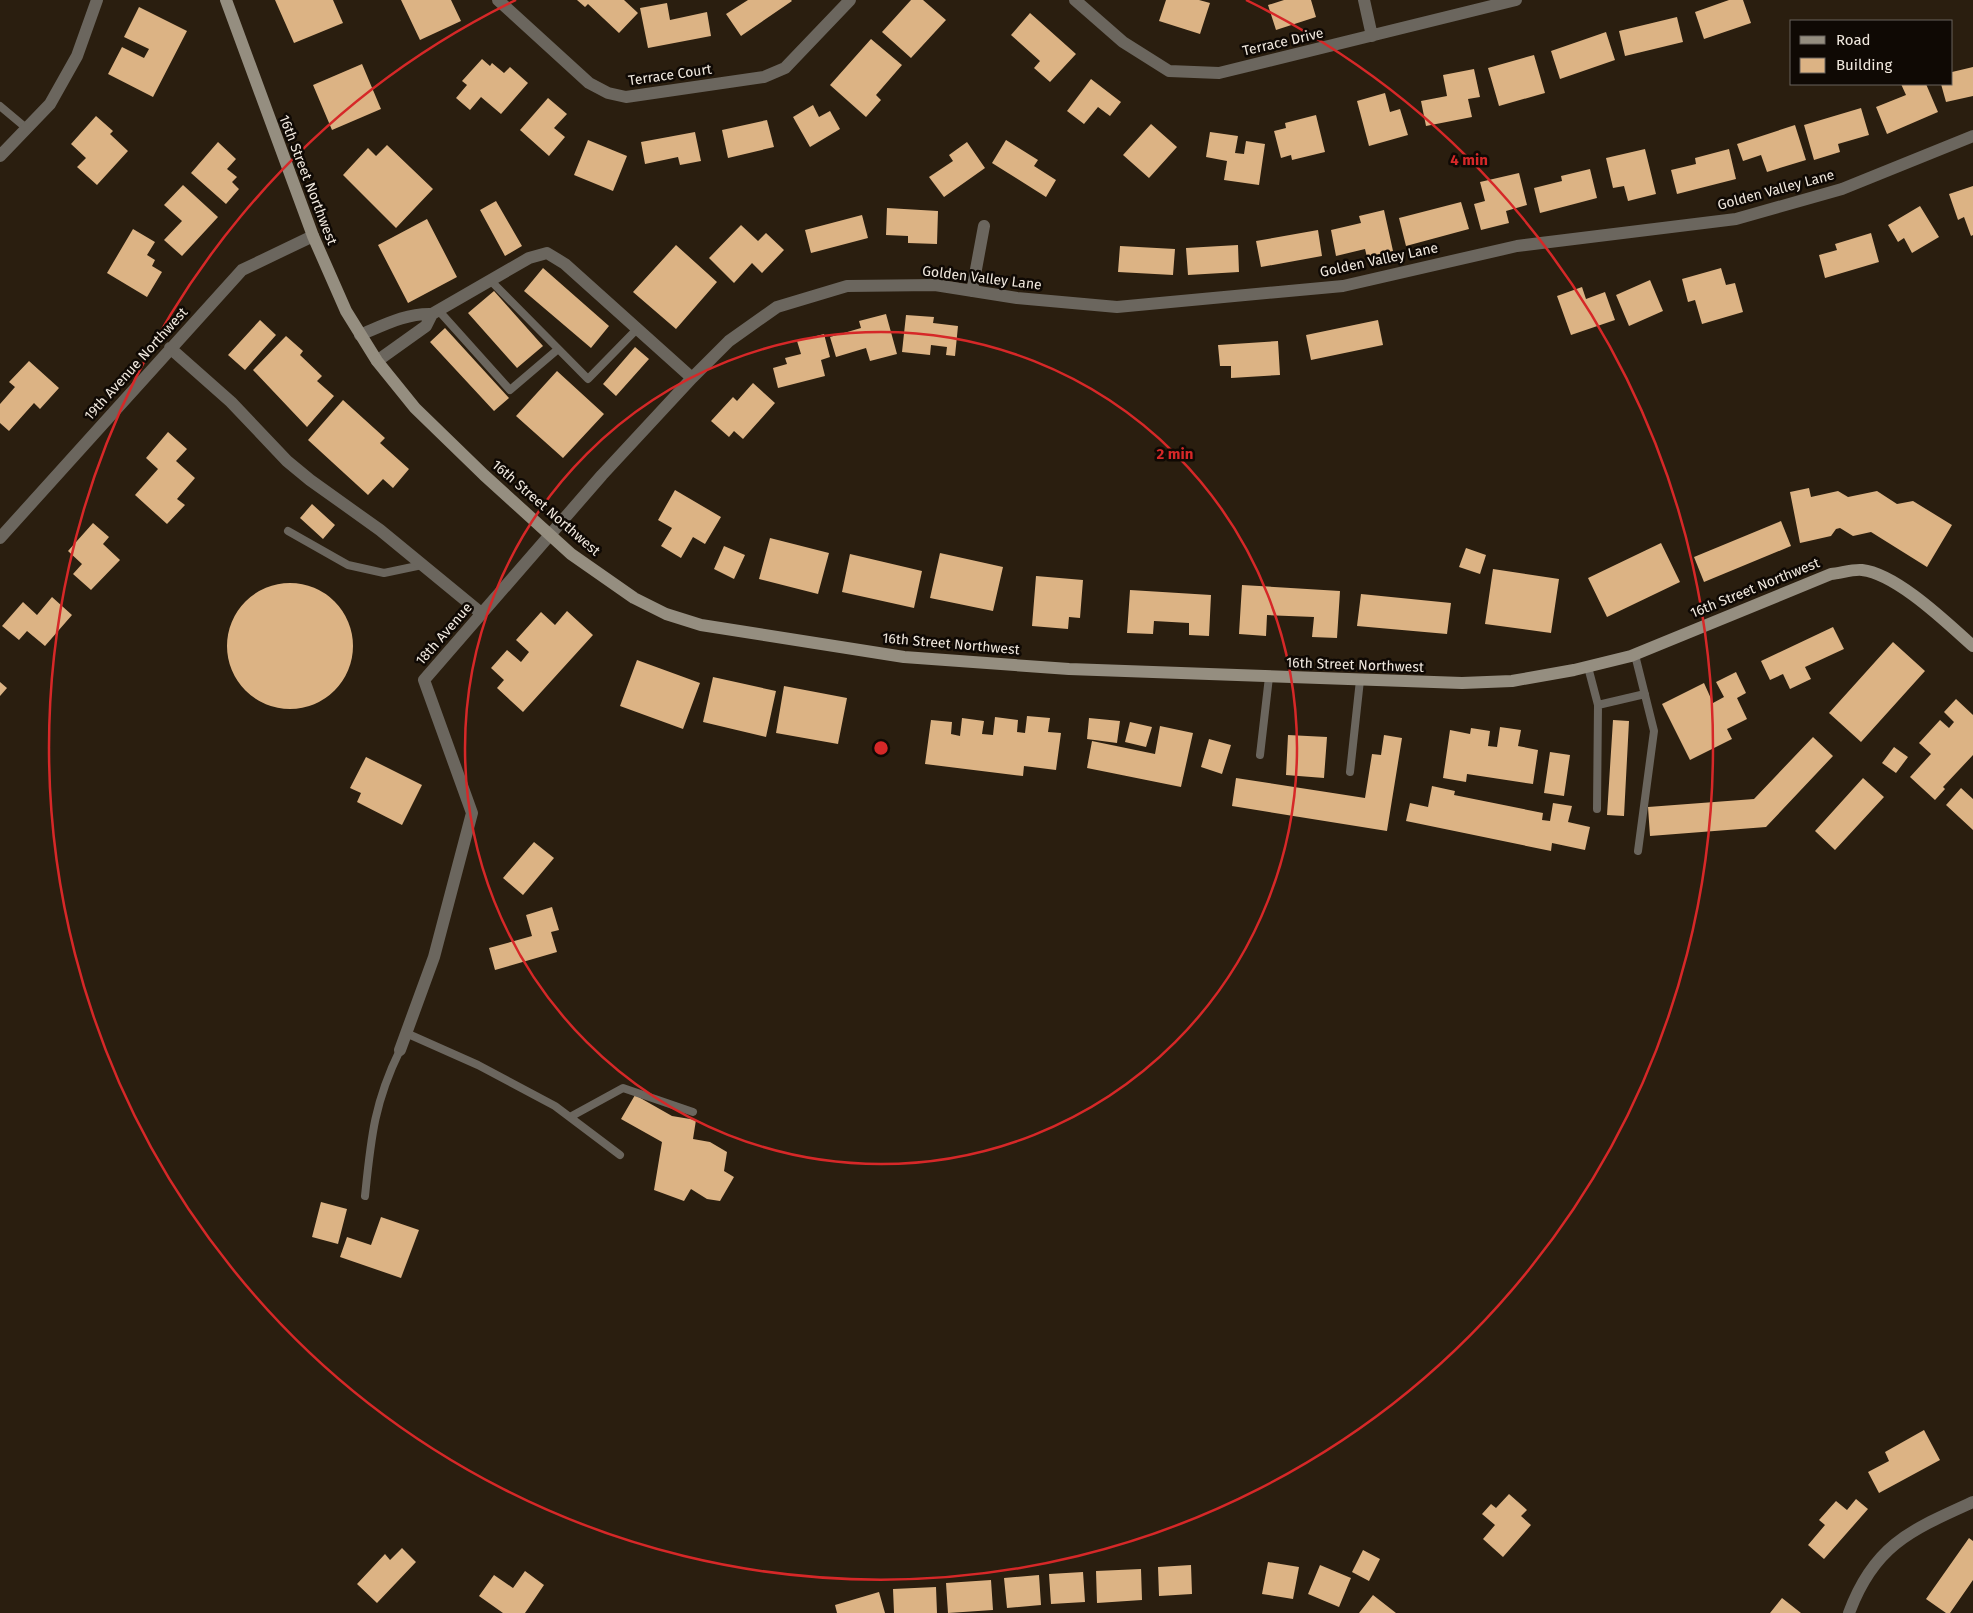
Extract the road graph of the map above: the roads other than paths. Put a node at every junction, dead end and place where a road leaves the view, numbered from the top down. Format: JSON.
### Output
{"nodes":[{"id":1,"x":97,"y":0,"type":"edge"},
{"id":2,"x":226,"y":0,"type":"edge"},
{"id":3,"x":498,"y":0,"type":"edge"},
{"id":4,"x":850,"y":0,"type":"edge"},
{"id":5,"x":1075,"y":0,"type":"edge"},
{"id":6,"x":1364,"y":0,"type":"edge"},
{"id":7,"x":1516,"y":0,"type":"edge"},
{"id":8,"x":1372,"y":36,"type":"junction"},
{"id":9,"x":0,"y":106,"type":"edge"},
{"id":10,"x":25,"y":127,"type":"junction"},
{"id":11,"x":1973,"y":136,"type":"edge"},
{"id":12,"x":0,"y":156,"type":"edge"},
{"id":13,"x":984,"y":226,"type":"dead end"},
{"id":14,"x":313,"y":236,"type":"junction"},
{"id":15,"x":490,"y":280,"type":"junction"},
{"id":16,"x":972,"y":291,"type":"junction"},
{"id":17,"x":436,"y":312,"type":"junction"},
{"id":18,"x":637,"y":329,"type":"junction"},
{"id":19,"x":360,"y":336,"type":"junction"},
{"id":20,"x":729,"y":340,"type":"joint"},
{"id":21,"x":170,"y":348,"type":"junction"},
{"id":22,"x":557,"y":350,"type":"junction"},
{"id":23,"x":377,"y":361,"type":"junction"},
{"id":24,"x":692,"y":378,"type":"junction"},
{"id":25,"x":288,"y":531,"type":"dead end"},
{"id":26,"x":550,"y":534,"type":"junction"},
{"id":27,"x":0,"y":538,"type":"edge"},
{"id":28,"x":422,"y":565,"type":"junction"},
{"id":29,"x":481,"y":613,"type":"junction"},
{"id":30,"x":1973,"y":646,"type":"edge"},
{"id":31,"x":1635,"y":655,"type":"junction"},
{"id":32,"x":1588,"y":667,"type":"junction"},
{"id":33,"x":1269,"y":676,"type":"junction"},
{"id":34,"x":1360,"y":680,"type":"junction"},
{"id":35,"x":1645,"y":694,"type":"junction"},
{"id":36,"x":1598,"y":705,"type":"junction"},
{"id":37,"x":1260,"y":755,"type":"dead end"},
{"id":38,"x":1350,"y":772,"type":"dead end"},
{"id":39,"x":1597,"y":809,"type":"dead end"},
{"id":40,"x":1638,"y":851,"type":"dead end"},
{"id":41,"x":406,"y":1034,"type":"junction"},
{"id":42,"x":400,"y":1050,"type":"joint"},
{"id":43,"x":693,"y":1112,"type":"dead end"},
{"id":44,"x":570,"y":1117,"type":"junction"},
{"id":45,"x":620,"y":1155,"type":"dead end"},
{"id":46,"x":365,"y":1196,"type":"dead end"},
{"id":47,"x":1973,"y":1502,"type":"edge"},
{"id":48,"x":1849,"y":1613,"type":"edge"}],
"edges":[{"from":1,"to":10,"type":"street"},
{"from":2,"to":14,"type":"street","name":"16th Street Northwest"},
{"from":3,"to":4,"type":"street","name":"Terrace Court"},
{"from":5,"to":8,"type":"street","name":"Terrace Drive"},
{"from":6,"to":8,"type":"street"},
{"from":7,"to":8,"type":"street","name":"Terrace Drive"},
{"from":9,"to":10,"type":"lane"},
{"from":10,"to":12,"type":"street"},
{"from":11,"to":16,"type":"street","name":"Golden Valley Lane"},
{"from":13,"to":16,"type":"street"},
{"from":14,"to":19,"type":"street","name":"16th Street Northwest"},
{"from":14,"to":21,"type":"street","name":"19th Avenue Northwest"},
{"from":15,"to":17,"type":"street"},
{"from":15,"to":18,"type":"street"},
{"from":15,"to":22,"type":"lane"},
{"from":16,"to":20,"type":"street","name":"Golden Valley Lane"},
{"from":17,"to":19,"type":"street"},
{"from":17,"to":22,"type":"lane"},
{"from":17,"to":23,"type":"street"},
{"from":18,"to":22,"type":"lane"},
{"from":18,"to":24,"type":"street"},
{"from":19,"to":23,"type":"street","name":"16th Street Northwest"},
{"from":20,"to":24,"type":"street","name":"18th Avenue"},
{"from":21,"to":27,"type":"street","name":"19th Avenue Northwest"},
{"from":21,"to":28,"type":"street"},
{"from":23,"to":26,"type":"street","name":"16th Street Northwest"},
{"from":24,"to":26,"type":"street","name":"18th Avenue"},
{"from":25,"to":28,"type":"lane"},
{"from":26,"to":29,"type":"street","name":"18th Avenue"},
{"from":26,"to":33,"type":"street","name":"16th Street Northwest"},
{"from":28,"to":29,"type":"street"},
{"from":29,"to":41,"type":"street","name":"18th Avenue"},
{"from":30,"to":31,"type":"street","name":"16th Street Northwest"},
{"from":31,"to":32,"type":"street","name":"16th Street Northwest"},
{"from":31,"to":35,"type":"lane"},
{"from":32,"to":34,"type":"street","name":"16th Street Northwest"},
{"from":32,"to":36,"type":"lane"},
{"from":33,"to":34,"type":"street","name":"16th Street Northwest"},
{"from":33,"to":37,"type":"lane"},
{"from":34,"to":38,"type":"lane"},
{"from":35,"to":36,"type":"lane"},
{"from":35,"to":40,"type":"lane"},
{"from":36,"to":39,"type":"lane"},
{"from":41,"to":42,"type":"street","name":"18th Avenue"},
{"from":41,"to":44,"type":"lane"},
{"from":42,"to":46,"type":"lane"},
{"from":43,"to":44,"type":"lane"},
{"from":44,"to":45,"type":"lane"},
{"from":47,"to":48,"type":"street"}]}
